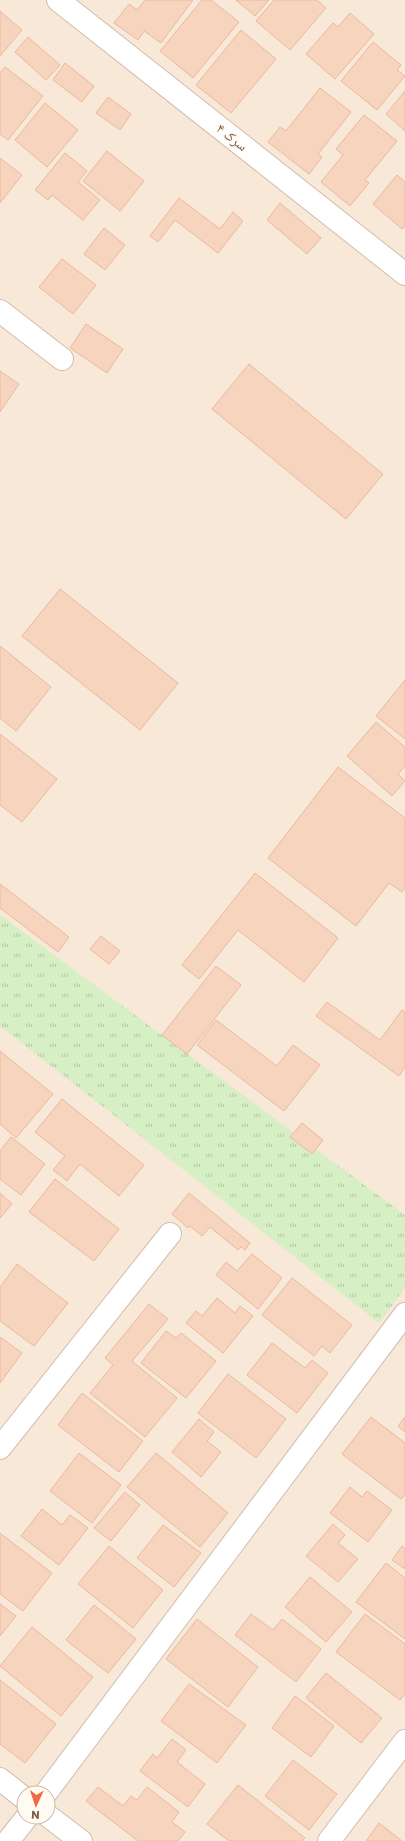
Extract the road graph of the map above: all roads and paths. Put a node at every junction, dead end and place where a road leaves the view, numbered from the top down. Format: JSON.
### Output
{"nodes":[{"id":1,"x":58,"y":0,"type":"edge"},
{"id":2,"x":405,"y":274,"type":"edge"},
{"id":3,"x":0,"y":311,"type":"edge"},
{"id":4,"x":62,"y":359,"type":"dead end"},
{"id":5,"x":170,"y":1234,"type":"dead end"},
{"id":6,"x":405,"y":1314,"type":"edge"},
{"id":7,"x":0,"y":1448,"type":"edge"},
{"id":8,"x":405,"y":1741,"type":"edge"},
{"id":9,"x":0,"y":1779,"type":"edge"},
{"id":10,"x":52,"y":1785,"type":"edge"},
{"id":11,"x":16,"y":1792,"type":"edge"},
{"id":12,"x":56,"y":1822,"type":"edge"},
{"id":13,"x":21,"y":1825,"type":"edge"},
{"id":14,"x":8,"y":1841,"type":"edge"},
{"id":15,"x":82,"y":1841,"type":"edge"},
{"id":16,"x":329,"y":1841,"type":"edge"}],
"edges":[{"from":1,"to":2,"type":"street","name":"سرک ۴"},
{"from":3,"to":4,"type":"street"},
{"from":5,"to":7,"type":"street"},
{"from":6,"to":10,"type":"street"},
{"from":8,"to":16,"type":"street"},
{"from":9,"to":11,"type":"street"},
{"from":12,"to":15,"type":"street"},
{"from":13,"to":14,"type":"street"}]}
